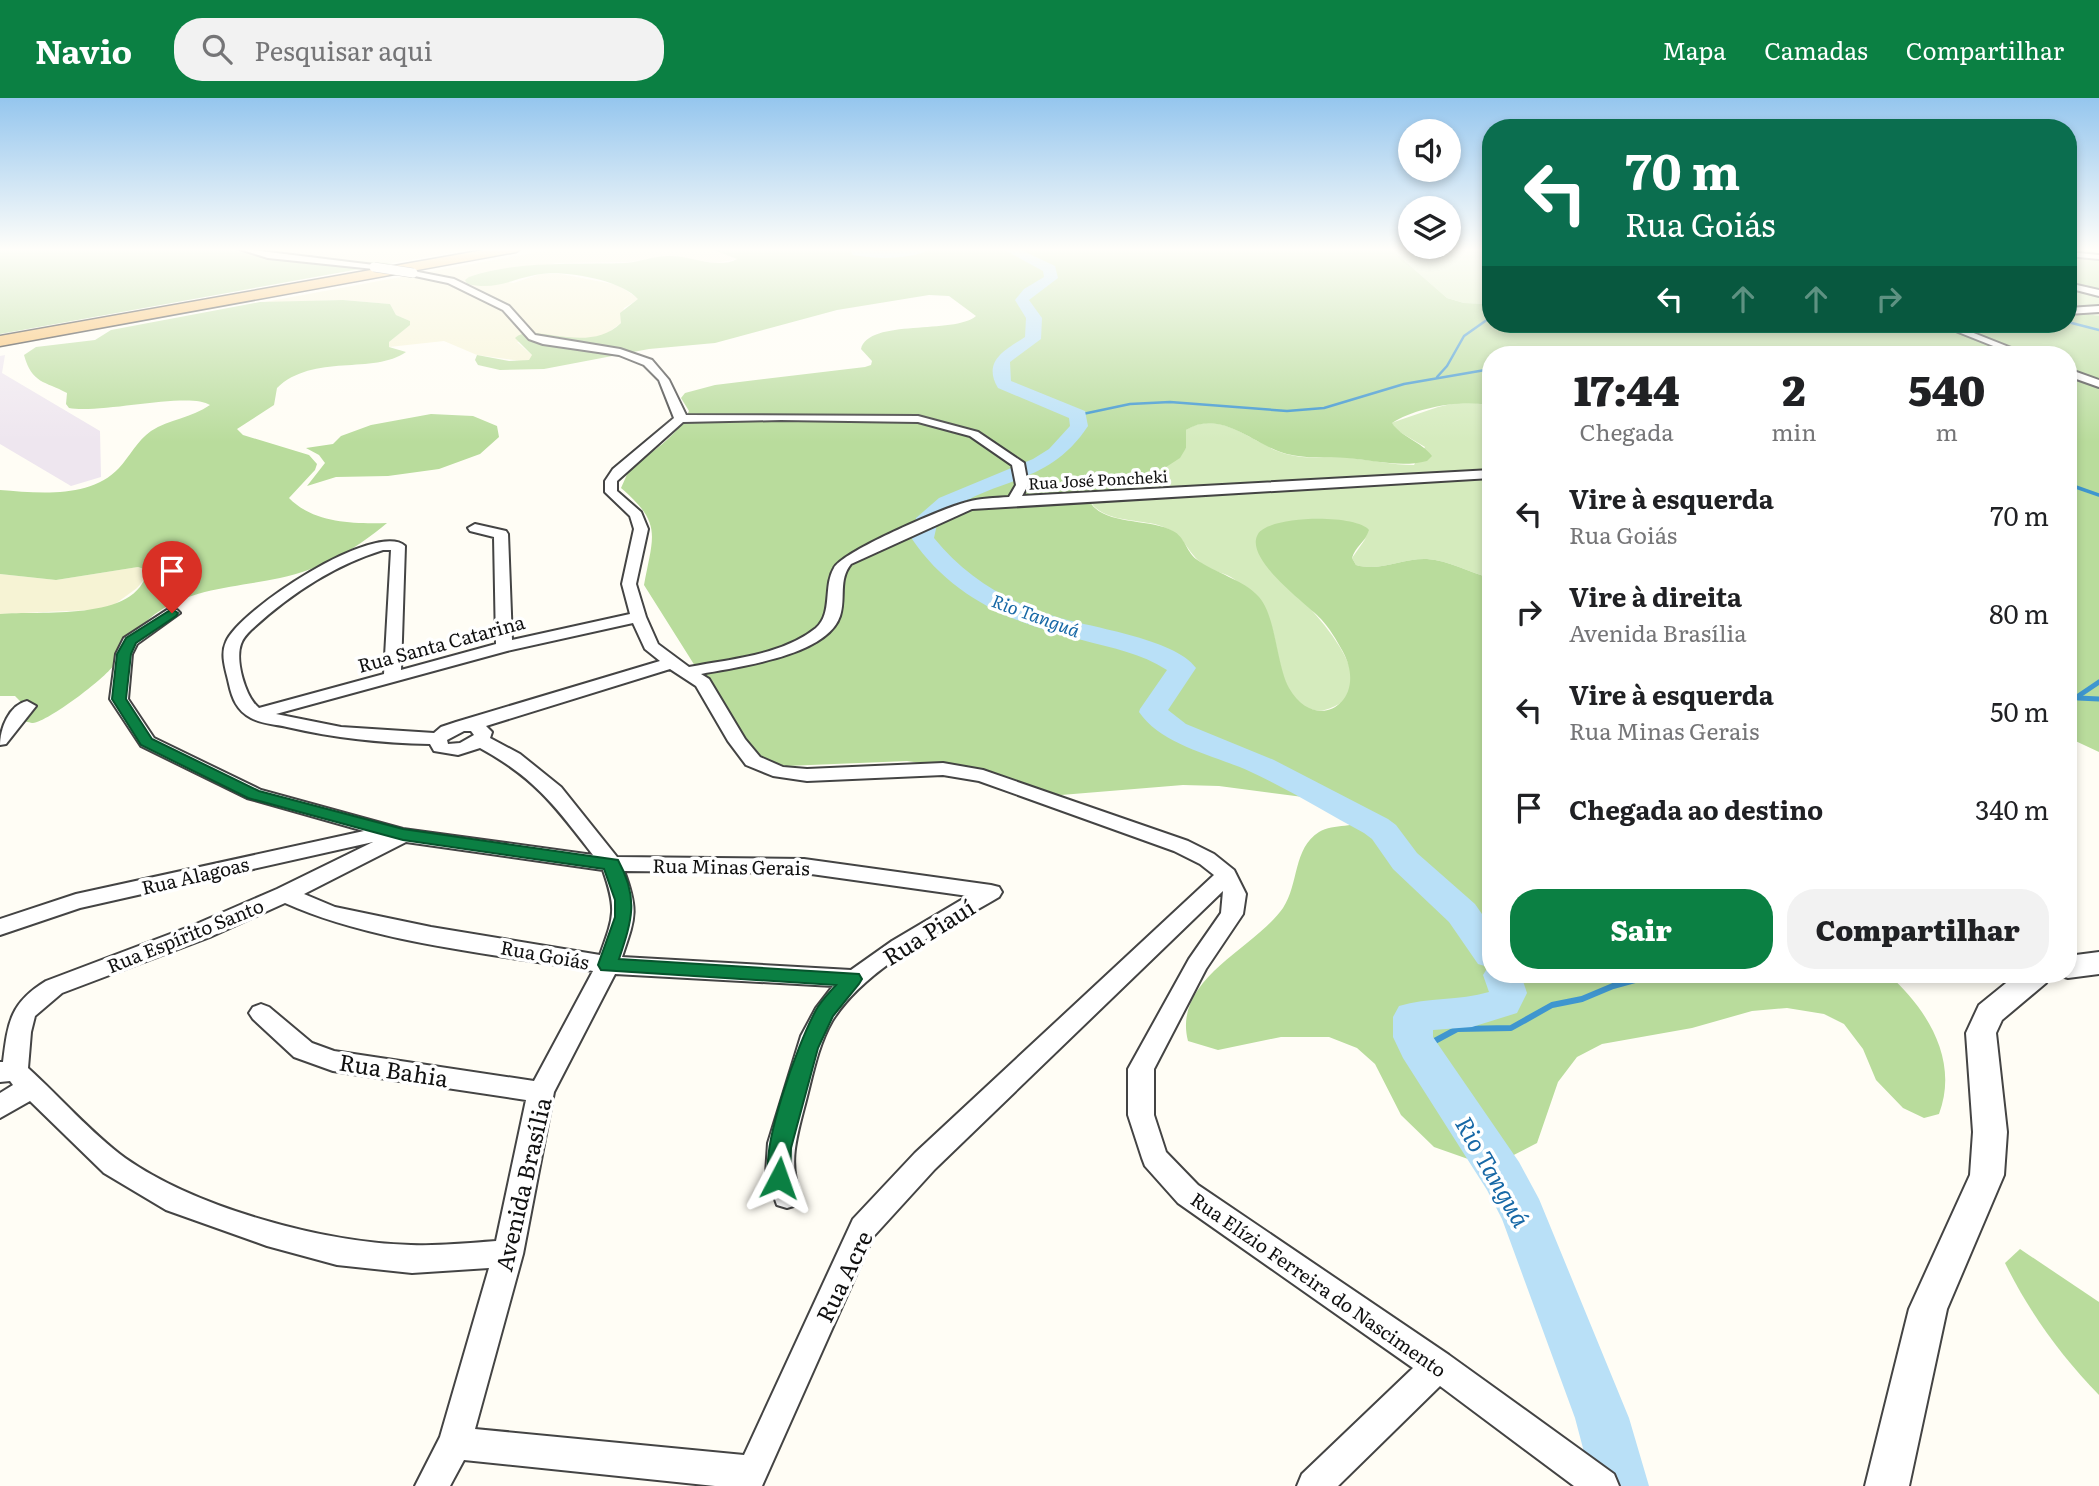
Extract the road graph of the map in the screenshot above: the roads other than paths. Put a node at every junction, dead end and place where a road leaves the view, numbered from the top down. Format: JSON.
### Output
{"nodes":[{"id":1,"x":157,"y":313,"type":"edge"},
{"id":2,"x":510,"y":313,"type":"edge"},
{"id":3,"x":1967,"y":333,"type":"edge"},
{"id":4,"x":0,"y":341,"type":"edge"},
{"id":5,"x":2000,"y":346,"type":"edge"},
{"id":6,"x":2077,"y":375,"type":"edge"},
{"id":7,"x":2099,"y":384,"type":"edge"},
{"id":8,"x":680,"y":419,"type":"junction"},
{"id":9,"x":1482,"y":475,"type":"edge"},
{"id":10,"x":1013,"y":502,"type":"junction"},
{"id":11,"x":475,"y":528,"type":"dead end"},
{"id":12,"x":172,"y":613,"type":"dead end"},
{"id":13,"x":638,"y":617,"type":"junction"},
{"id":14,"x":504,"y":647,"type":"junction"},
{"id":15,"x":680,"y":668,"type":"junction"},
{"id":16,"x":392,"y":676,"type":"junction"},
{"id":17,"x":27,"y":706,"type":"dead end"},
{"id":18,"x":255,"y":714,"type":"junction"},
{"id":19,"x":475,"y":733,"type":"junction"},
{"id":20,"x":0,"y":740,"type":"edge"},
{"id":21,"x":397,"y":833,"type":"junction"},
{"id":22,"x":611,"y":864,"type":"junction"},
{"id":23,"x":1227,"y":875,"type":"junction"},
{"id":24,"x":991,"y":892,"type":"joint"},
{"id":25,"x":285,"y":894,"type":"junction"},
{"id":26,"x":0,"y":926,"type":"edge"},
{"id":27,"x":2099,"y":963,"type":"edge"},
{"id":28,"x":608,"y":965,"type":"junction"},
{"id":29,"x":2077,"y":966,"type":"edge"},
{"id":30,"x":852,"y":979,"type":"junction"},
{"id":31,"x":2026,"y":983,"type":"edge"},
{"id":32,"x":261,"y":1013,"type":"dead end"},
{"id":33,"x":16,"y":1076,"type":"edge"},
{"id":34,"x":541,"y":1092,"type":"junction"},
{"id":35,"x":0,"y":1107,"type":"edge"},
{"id":36,"x":787,"y":1196,"type":"dead end"},
{"id":37,"x":508,"y":1254,"type":"junction"},
{"id":38,"x":1438,"y":1366,"type":"junction"},
{"id":39,"x":455,"y":1443,"type":"junction"},
{"id":40,"x":752,"y":1479,"type":"edge"},
{"id":41,"x":432,"y":1486,"type":"edge"},
{"id":42,"x":1314,"y":1486,"type":"edge"},
{"id":43,"x":1602,"y":1486,"type":"edge"},
{"id":44,"x":1887,"y":1486,"type":"edge"}],
"edges":[{"from":1,"to":4,"type":"highway"},
{"from":2,"to":8,"type":"street","bridge":true},
{"from":3,"to":5,"type":"street"},
{"from":6,"to":7,"type":"street"},
{"from":8,"to":10,"type":"street","name":"Rua José Poncheki"},
{"from":8,"to":13,"type":"street"},
{"from":9,"to":10,"type":"street","name":"Rua José Poncheki"},
{"from":10,"to":15,"type":"street"},
{"from":11,"to":14,"type":"street"},
{"from":12,"to":21,"type":"street","name":"Rua Minas Gerais"},
{"from":13,"to":14,"type":"street","name":"Rua Santa Catarina"},
{"from":13,"to":15,"type":"street"},
{"from":14,"to":16,"type":"street","name":"Rua Santa Catarina"},
{"from":15,"to":19,"type":"street"},
{"from":15,"to":23,"type":"street"},
{"from":16,"to":18,"type":"street","name":"Rua Santa Catarina"},
{"from":16,"to":18,"type":"street"},
{"from":17,"to":20,"type":"street"},
{"from":18,"to":19,"type":"street"},
{"from":19,"to":22,"type":"street","name":"Avenida Brasília"},
{"from":21,"to":22,"type":"street","name":"Rua Minas Gerais"},
{"from":21,"to":25,"type":"street","name":"Rua Espírito Santo"},
{"from":21,"to":26,"type":"street","name":"Rua Alagoas"},
{"from":22,"to":24,"type":"street","name":"Rua Minas Gerais"},
{"from":22,"to":28,"type":"street","name":"Avenida Brasília"},
{"from":23,"to":38,"type":"street","name":"Rua Elízio Ferreira do Nascimento"},
{"from":23,"to":40,"type":"street","name":"Rua Acre"},
{"from":24,"to":30,"type":"street","name":"Rua Piauí"},
{"from":25,"to":28,"type":"street","name":"Rua Goiás"},
{"from":25,"to":33,"type":"street","name":"Rua Espírito Santo"},
{"from":27,"to":29,"type":"street"},
{"from":28,"to":30,"type":"street","name":"Rua Goiás"},
{"from":28,"to":34,"type":"street","name":"Avenida Brasília"},
{"from":30,"to":36,"type":"street","name":"Rua Piauí"},
{"from":31,"to":44,"type":"street"},
{"from":32,"to":34,"type":"street","name":"Rua Bahia"},
{"from":33,"to":35,"type":"street"},
{"from":33,"to":37,"type":"street"},
{"from":34,"to":37,"type":"street","name":"Avenida Brasília"},
{"from":37,"to":39,"type":"street","name":"Avenida Brasília"},
{"from":38,"to":42,"type":"street"},
{"from":38,"to":43,"type":"street","name":"Rua Elízio Ferreira do Nascimento"},
{"from":39,"to":40,"type":"street","name":"Rua Acre"},
{"from":39,"to":41,"type":"street","name":"Avenida Brasília"}]}
